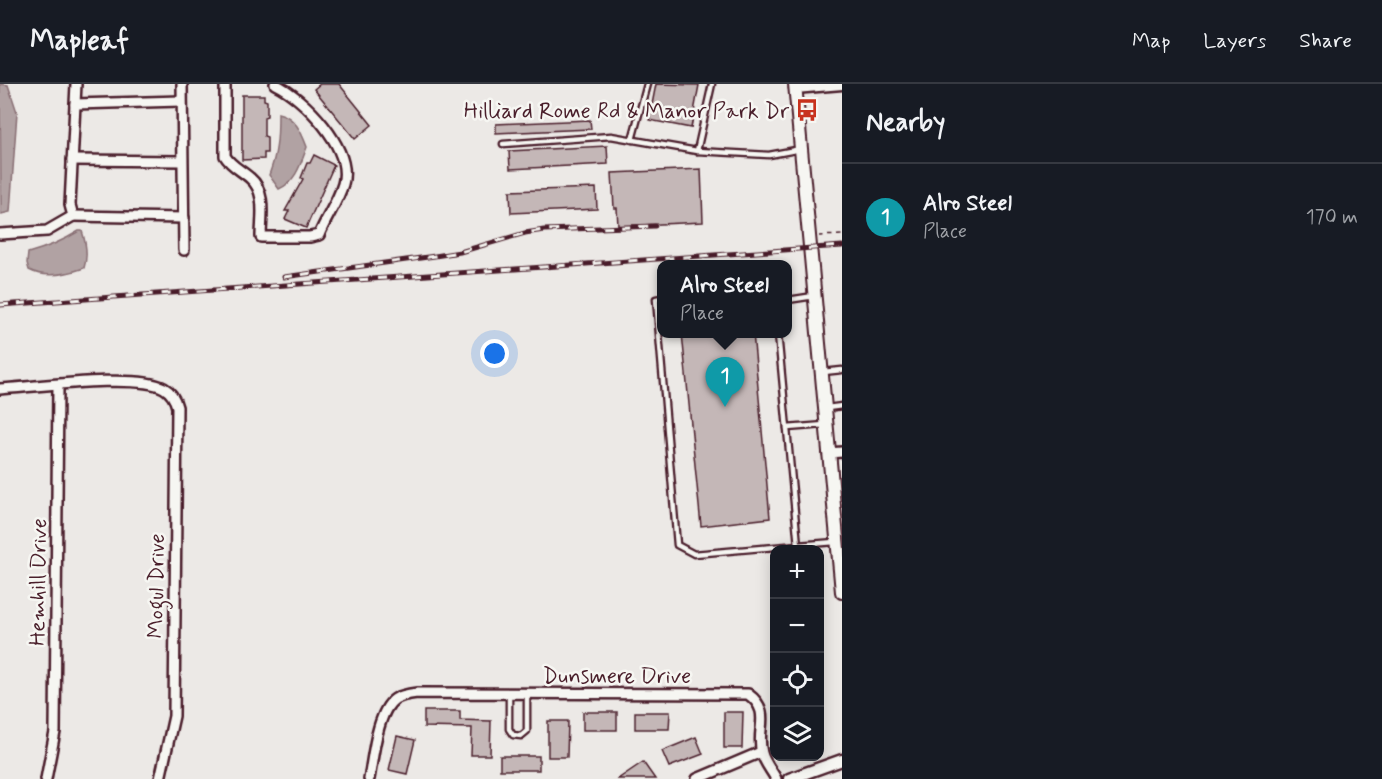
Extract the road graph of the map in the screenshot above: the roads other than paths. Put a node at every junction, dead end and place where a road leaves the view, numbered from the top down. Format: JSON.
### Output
{"nodes":[{"id":1,"x":76,"y":84,"type":"edge"},
{"id":2,"x":182,"y":84,"type":"edge"},
{"id":3,"x":225,"y":84,"type":"edge"},
{"id":4,"x":275,"y":84,"type":"edge"},
{"id":5,"x":647,"y":84,"type":"edge"},
{"id":6,"x":712,"y":84,"type":"edge"},
{"id":7,"x":842,"y":84,"type":"edge"},
{"id":8,"x":795,"y":86,"type":"edge"},
{"id":9,"x":182,"y":101,"type":"junction"},
{"id":10,"x":75,"y":104,"type":"junction"},
{"id":11,"x":632,"y":140,"type":"junction"},
{"id":12,"x":503,"y":144,"type":"dead end"},
{"id":13,"x":801,"y":149,"type":"junction"},
{"id":14,"x":697,"y":151,"type":"junction"},
{"id":15,"x":72,"y":160,"type":"junction"},
{"id":16,"x":182,"y":160,"type":"junction"},
{"id":17,"x":73,"y":216,"type":"junction"},
{"id":18,"x":184,"y":218,"type":"junction"},
{"id":19,"x":0,"y":234,"type":"edge"},
{"id":20,"x":184,"y":250,"type":"dead end"},
{"id":21,"x":814,"y":297,"type":"junction"},
{"id":22,"x":792,"y":300,"type":"edge"},
{"id":23,"x":659,"y":338,"type":"edge"},
{"id":24,"x":778,"y":338,"type":"edge"},
{"id":25,"x":842,"y":370,"type":"edge"},
{"id":26,"x":820,"y":372,"type":"junction"},
{"id":27,"x":58,"y":385,"type":"junction"},
{"id":28,"x":0,"y":389,"type":"edge"},
{"id":29,"x":842,"y":406,"type":"edge"},
{"id":30,"x":824,"y":408,"type":"junction"},
{"id":31,"x":825,"y":425,"type":"junction"},
{"id":32,"x":787,"y":428,"type":"junction"},
{"id":33,"x":842,"y":452,"type":"edge"},
{"id":34,"x":828,"y":453,"type":"junction"},
{"id":35,"x":837,"y":542,"type":"junction"},
{"id":36,"x":798,"y":545,"type":"joint"},
{"id":37,"x":770,"y":547,"type":"edge"},
{"id":38,"x":842,"y":591,"type":"edge"},
{"id":39,"x":509,"y":694,"type":"junction"},
{"id":40,"x":527,"y":694,"type":"junction"},
{"id":41,"x":762,"y":752,"type":"junction"},
{"id":42,"x":842,"y":760,"type":"edge"},
{"id":43,"x":46,"y":779,"type":"edge"},
{"id":44,"x":160,"y":779,"type":"edge"},
{"id":45,"x":369,"y":779,"type":"edge"},
{"id":46,"x":697,"y":779,"type":"edge"},
{"id":47,"x":776,"y":779,"type":"edge"},
{"id":48,"x":789,"y":779,"type":"edge"}],
"edges":[{"from":1,"to":10,"type":"street"},
{"from":2,"to":9,"type":"street"},
{"from":3,"to":4,"type":"street"},
{"from":5,"to":11,"type":"lane"},
{"from":6,"to":14,"type":"lane"},
{"from":7,"to":8,"type":"street"},
{"from":8,"to":13,"type":"main road"},
{"from":9,"to":10,"type":"street"},
{"from":9,"to":16,"type":"street"},
{"from":10,"to":15,"type":"street"},
{"from":11,"to":12,"type":"lane"},
{"from":11,"to":14,"type":"lane"},
{"from":13,"to":14,"type":"lane"},
{"from":13,"to":21,"type":"main road"},
{"from":15,"to":16,"type":"street"},
{"from":15,"to":17,"type":"street"},
{"from":16,"to":18,"type":"street"},
{"from":17,"to":18,"type":"street"},
{"from":17,"to":19,"type":"street"},
{"from":18,"to":20,"type":"street"},
{"from":21,"to":22,"type":"lane"},
{"from":21,"to":26,"type":"main road"},
{"from":23,"to":37,"type":"lane"},
{"from":24,"to":32,"type":"lane"},
{"from":25,"to":26,"type":"lane"},
{"from":26,"to":30,"type":"main road"},
{"from":27,"to":28,"type":"street"},
{"from":27,"to":43,"type":"street","name":"Hemhill Drive"},
{"from":27,"to":44,"type":"street","name":"Mogul Drive"},
{"from":29,"to":30,"type":"lane"},
{"from":30,"to":31,"type":"main road"},
{"from":31,"to":32,"type":"lane"},
{"from":31,"to":34,"type":"main road"},
{"from":32,"to":36,"type":"lane"},
{"from":33,"to":34,"type":"street"},
{"from":34,"to":35,"type":"main road"},
{"from":35,"to":36,"type":"lane"},
{"from":35,"to":38,"type":"main road"},
{"from":39,"to":40,"type":"street","name":"Dunsmere Drive"},
{"from":39,"to":40,"type":"lane"},
{"from":39,"to":45,"type":"street","name":"Dunsmere Drive"},
{"from":40,"to":41,"type":"street","name":"Dunsmere Drive"},
{"from":41,"to":46,"type":"street"},
{"from":41,"to":47,"type":"street","name":"Dunsmere Drive"},
{"from":42,"to":48,"type":"street"}]}
